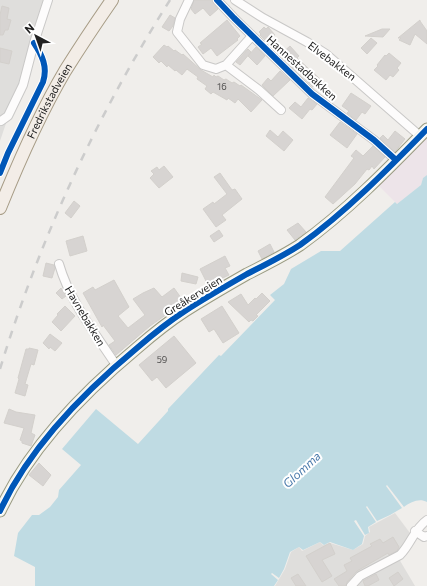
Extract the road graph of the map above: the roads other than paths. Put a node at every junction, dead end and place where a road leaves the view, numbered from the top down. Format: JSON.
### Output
{"nodes":[{"id":1,"x":48,"y":0,"type":"edge"},
{"id":2,"x":112,"y":0,"type":"edge"},
{"id":3,"x":189,"y":0,"type":"edge"},
{"id":4,"x":217,"y":0,"type":"edge"},
{"id":5,"x":235,"y":0,"type":"edge"},
{"id":6,"x":252,"y":36,"type":"junction"},
{"id":7,"x":226,"y":65,"type":"junction"},
{"id":8,"x":281,"y":110,"type":"dead end"},
{"id":9,"x":1,"y":121,"type":"dead end"},
{"id":10,"x":423,"y":132,"type":"edge"},
{"id":11,"x":396,"y":160,"type":"junction"},
{"id":12,"x":0,"y":208,"type":"edge"},
{"id":13,"x":59,"y":264,"type":"dead end"},
{"id":14,"x":116,"y":366,"type":"junction"},
{"id":15,"x":0,"y":511,"type":"edge"},
{"id":16,"x":427,"y":520,"type":"edge"},
{"id":17,"x":415,"y":531,"type":"junction"},
{"id":18,"x":427,"y":536,"type":"edge"},
{"id":19,"x":351,"y":586,"type":"edge"}],
"edges":[{"from":1,"to":9,"type":"street"},
{"from":2,"to":12,"type":"main road","name":"Fredrikstadveien"},
{"from":3,"to":7,"type":"street"},
{"from":4,"to":6,"type":"street","name":"Hannestadbakken"},
{"from":5,"to":10,"type":"street","name":"Elvebakken"},
{"from":6,"to":7,"type":"street"},
{"from":6,"to":11,"type":"street","name":"Hannestadbakken"},
{"from":7,"to":8,"type":"street"},
{"from":10,"to":11,"type":"main road","name":"Greåkerveien"},
{"from":11,"to":14,"type":"main road","name":"Greåkerveien"},
{"from":13,"to":14,"type":"street","name":"Havnebakken"},
{"from":14,"to":15,"type":"main road","name":"Greåkerveien"},
{"from":16,"to":17,"type":"street"},
{"from":17,"to":18,"type":"street"},
{"from":17,"to":19,"type":"street"}]}
